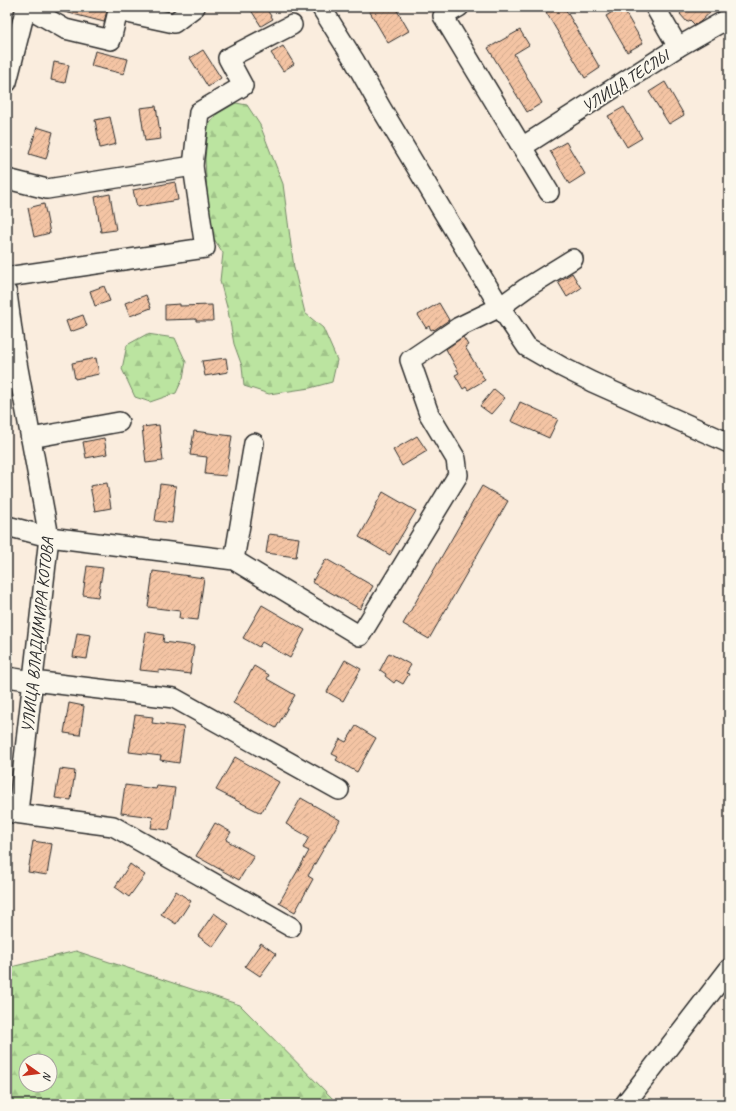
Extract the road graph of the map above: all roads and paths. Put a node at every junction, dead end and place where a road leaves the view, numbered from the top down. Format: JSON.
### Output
{"nodes":[{"id":1,"x":27,"y":7,"type":"edge"},
{"id":2,"x":195,"y":7,"type":"edge"},
{"id":3,"x":320,"y":7,"type":"edge"},
{"id":4,"x":459,"y":7,"type":"edge"},
{"id":5,"x":655,"y":7,"type":"edge"},
{"id":6,"x":729,"y":18,"type":"edge"},
{"id":7,"x":292,"y":25,"type":"dead end"},
{"id":8,"x":678,"y":47,"type":"junction"},
{"id":9,"x":7,"y":82,"type":"edge"},
{"id":10,"x":522,"y":147,"type":"junction"},
{"id":11,"x":193,"y":166,"type":"junction"},
{"id":12,"x":7,"y":179,"type":"edge"},
{"id":13,"x":549,"y":192,"type":"dead end"},
{"id":14,"x":573,"y":259,"type":"dead end"},
{"id":15,"x":7,"y":277,"type":"edge"},
{"id":16,"x":7,"y":293,"type":"edge"},
{"id":17,"x":500,"y":307,"type":"junction"},
{"id":18,"x":11,"y":352,"type":"edge"},
{"id":19,"x":119,"y":422,"type":"dead end"},
{"id":20,"x":31,"y":438,"type":"junction"},
{"id":21,"x":254,"y":443,"type":"dead end"},
{"id":22,"x":729,"y":443,"type":"edge"},
{"id":23,"x":7,"y":526,"type":"edge"},
{"id":24,"x":49,"y":537,"type":"junction"},
{"id":25,"x":234,"y":560,"type":"junction"},
{"id":26,"x":7,"y":676,"type":"edge"},
{"id":27,"x":33,"y":681,"type":"junction"},
{"id":28,"x":339,"y":790,"type":"dead end"},
{"id":29,"x":12,"y":812,"type":"edge"},
{"id":30,"x":291,"y":927,"type":"dead end"},
{"id":31,"x":729,"y":969,"type":"edge"},
{"id":32,"x":625,"y":1104,"type":"edge"}],
"edges":[{"from":1,"to":2,"type":"street"},
{"from":1,"to":9,"type":"street"},
{"from":3,"to":17,"type":"street"},
{"from":4,"to":10,"type":"street"},
{"from":5,"to":8,"type":"street"},
{"from":6,"to":8,"type":"street","name":"УЛИЦА ТЕСЛЫ"},
{"from":7,"to":11,"type":"street"},
{"from":8,"to":10,"type":"street","name":"УЛИЦА ТЕСЛЫ"},
{"from":10,"to":13,"type":"street"},
{"from":11,"to":12,"type":"street"},
{"from":11,"to":15,"type":"street"},
{"from":14,"to":17,"type":"street"},
{"from":16,"to":18,"type":"street","name":"УЛИЦА ВЛАДИМИРА КОТОВА"},
{"from":17,"to":22,"type":"street"},
{"from":17,"to":25,"type":"street"},
{"from":18,"to":20,"type":"street","name":"УЛИЦА ВЛАДИМИРА КОТОВА"},
{"from":19,"to":20,"type":"street"},
{"from":20,"to":24,"type":"street","name":"УЛИЦА ВЛАДИМИРА КОТОВА"},
{"from":21,"to":25,"type":"street"},
{"from":23,"to":24,"type":"street"},
{"from":24,"to":25,"type":"street"},
{"from":24,"to":27,"type":"street","name":"УЛИЦА ВЛАДИМИРА КОТОВА"},
{"from":26,"to":27,"type":"street"},
{"from":27,"to":28,"type":"street"},
{"from":27,"to":29,"type":"street","name":"УЛИЦА ВЛАДИМИРА КОТОВА"},
{"from":29,"to":30,"type":"street"},
{"from":31,"to":32,"type":"street"}]}
